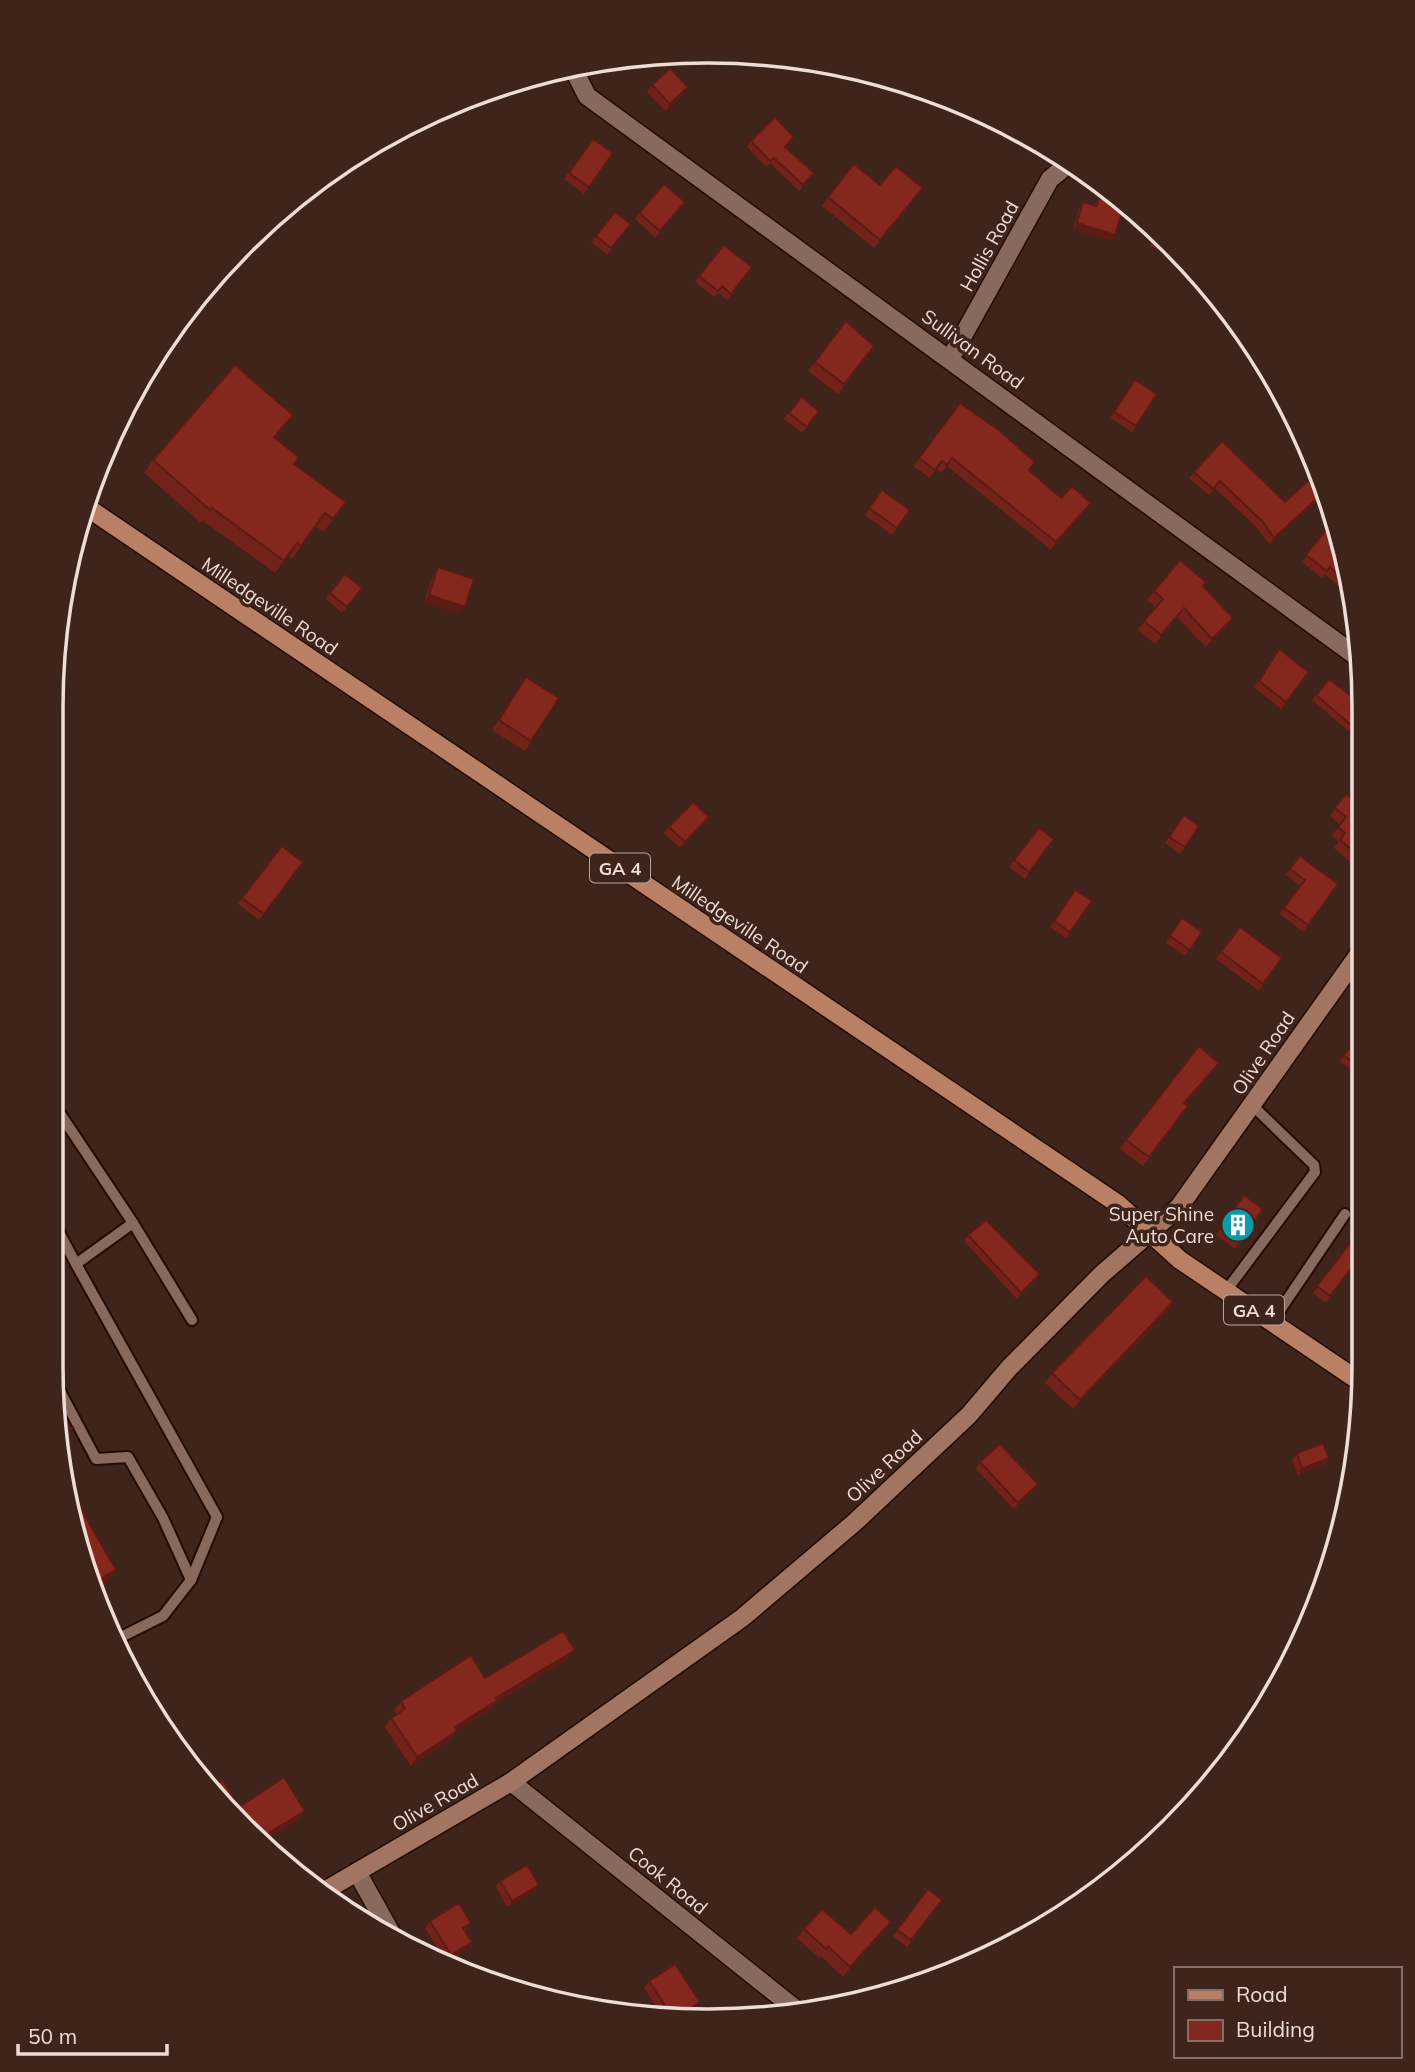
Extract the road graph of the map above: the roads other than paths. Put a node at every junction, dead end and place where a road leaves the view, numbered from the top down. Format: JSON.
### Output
{"nodes":[{"id":1,"x":577,"y":76,"type":"edge"},
{"id":2,"x":1062,"y":170,"type":"edge"},
{"id":3,"x":950,"y":359,"type":"junction"},
{"id":4,"x":94,"y":512,"type":"edge"},
{"id":5,"x":1349,"y":651,"type":"edge"},
{"id":6,"x":1352,"y":963,"type":"edge"},
{"id":7,"x":1253,"y":1106,"type":"junction"},
{"id":8,"x":63,"y":1118,"type":"edge"},
{"id":9,"x":1345,"y":1214,"type":"dead end"},
{"id":10,"x":133,"y":1223,"type":"junction"},
{"id":11,"x":1149,"y":1232,"type":"junction"},
{"id":12,"x":63,"y":1240,"type":"edge"},
{"id":13,"x":76,"y":1264,"type":"junction"},
{"id":14,"x":1226,"y":1291,"type":"junction"},
{"id":15,"x":192,"y":1320,"type":"dead end"},
{"id":16,"x":1272,"y":1322,"type":"junction"},
{"id":17,"x":1352,"y":1376,"type":"edge"},
{"id":18,"x":64,"y":1398,"type":"edge"},
{"id":19,"x":191,"y":1580,"type":"junction"},
{"id":20,"x":123,"y":1636,"type":"edge"},
{"id":21,"x":511,"y":1782,"type":"junction"},
{"id":22,"x":357,"y":1872,"type":"junction"},
{"id":23,"x":331,"y":1887,"type":"edge"},
{"id":24,"x":386,"y":1923,"type":"edge"},
{"id":25,"x":788,"y":2003,"type":"edge"}],
"edges":[{"from":1,"to":3,"type":"street","name":"Sullivan Road"},
{"from":2,"to":3,"type":"street","name":"Hollis Road"},
{"from":3,"to":5,"type":"street","name":"Sullivan Road"},
{"from":4,"to":11,"type":"main road","name":"Milledgeville Road","number":"GA 4"},
{"from":6,"to":7,"type":"street","name":"Olive Road"},
{"from":7,"to":11,"type":"street","name":"Olive Road"},
{"from":7,"to":14,"type":"lane"},
{"from":8,"to":10,"type":"lane"},
{"from":9,"to":16,"type":"lane"},
{"from":10,"to":13,"type":"lane"},
{"from":10,"to":15,"type":"lane"},
{"from":11,"to":14,"type":"main road","name":"Milledgeville Road","number":"GA 4"},
{"from":11,"to":21,"type":"street","name":"Olive Road"},
{"from":12,"to":13,"type":"lane"},
{"from":13,"to":19,"type":"lane"},
{"from":14,"to":16,"type":"main road","name":"Milledgeville Road","number":"GA 4"},
{"from":16,"to":17,"type":"main road","name":"Milledgeville Road","number":"GA 4"},
{"from":18,"to":19,"type":"lane"},
{"from":19,"to":20,"type":"lane"},
{"from":21,"to":22,"type":"street","name":"Olive Road"},
{"from":21,"to":25,"type":"street","name":"Cook Road"},
{"from":22,"to":23,"type":"street","name":"Olive Road"},
{"from":22,"to":24,"type":"street"}]}
